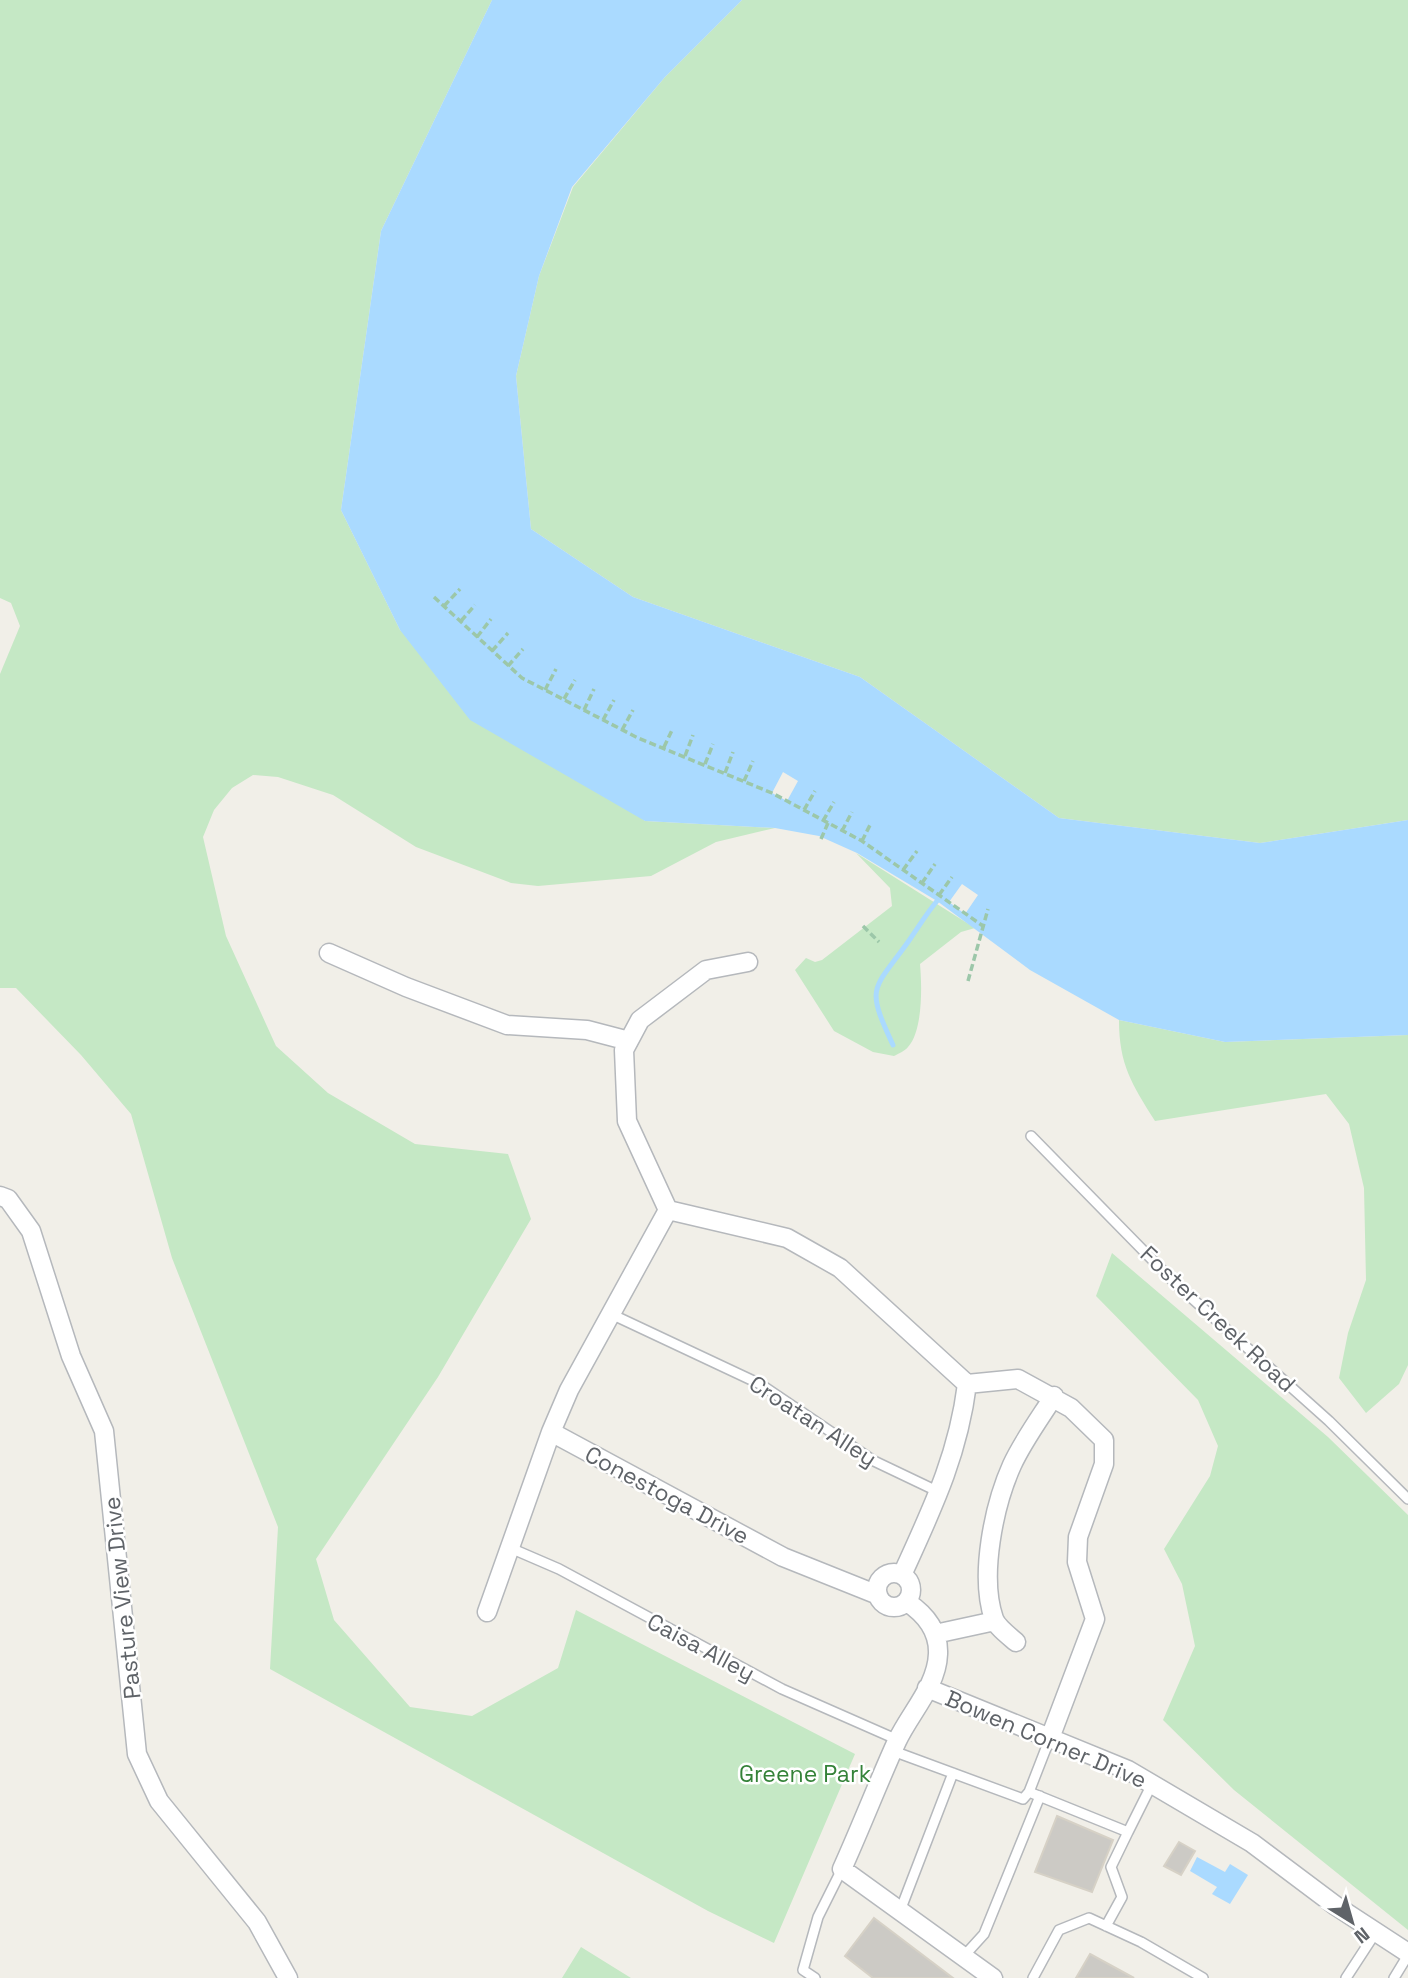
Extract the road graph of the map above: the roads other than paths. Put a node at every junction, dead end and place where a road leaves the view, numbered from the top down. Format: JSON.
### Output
{"nodes":[{"id":1,"x":329,"y":953,"type":"dead end"},
{"id":2,"x":748,"y":962,"type":"dead end"},
{"id":3,"x":629,"y":1041,"type":"junction"},
{"id":4,"x":1031,"y":1136,"type":"dead end"},
{"id":5,"x":0,"y":1196,"type":"edge"},
{"id":6,"x":668,"y":1210,"type":"junction"},
{"id":7,"x":611,"y":1314,"type":"junction"},
{"id":8,"x":967,"y":1384,"type":"junction"},
{"id":9,"x":1054,"y":1395,"type":"junction"},
{"id":10,"x":551,"y":1432,"type":"junction"},
{"id":11,"x":939,"y":1492,"type":"junction"},
{"id":12,"x":1408,"y":1499,"type":"edge"},
{"id":13,"x":508,"y":1547,"type":"junction"},
{"id":14,"x":902,"y":1574,"type":"junction"},
{"id":15,"x":878,"y":1595,"type":"junction"},
{"id":16,"x":907,"y":1602,"type":"junction"},
{"id":17,"x":487,"y":1612,"type":"dead end"},
{"id":18,"x":995,"y":1621,"type":"junction"},
{"id":19,"x":935,"y":1634,"type":"junction"},
{"id":20,"x":1016,"y":1642,"type":"dead end"},
{"id":21,"x":927,"y":1688,"type":"junction"},
{"id":22,"x":1050,"y":1738,"type":"junction"},
{"id":23,"x":896,"y":1745,"type":"junction"},
{"id":24,"x":953,"y":1773,"type":"junction"},
{"id":25,"x":1152,"y":1784,"type":"junction"},
{"id":26,"x":1029,"y":1792,"type":"junction"},
{"id":27,"x":1040,"y":1796,"type":"junction"},
{"id":28,"x":1128,"y":1832,"type":"junction"},
{"id":29,"x":842,"y":1869,"type":"junction"},
{"id":30,"x":900,"y":1910,"type":"junction"},
{"id":31,"x":1106,"y":1926,"type":"junction"},
{"id":32,"x":1376,"y":1932,"type":"junction"},
{"id":33,"x":1408,"y":1954,"type":"edge"},
{"id":34,"x":964,"y":1956,"type":"junction"},
{"id":35,"x":802,"y":1974,"type":"edge"},
{"id":36,"x":288,"y":1978,"type":"edge"},
{"id":37,"x":815,"y":1978,"type":"edge"},
{"id":38,"x":993,"y":1978,"type":"edge"},
{"id":39,"x":1034,"y":1978,"type":"edge"},
{"id":40,"x":1202,"y":1978,"type":"edge"},
{"id":41,"x":1346,"y":1978,"type":"edge"},
{"id":42,"x":1394,"y":1978,"type":"edge"}],
"edges":[{"from":1,"to":3,"type":"street"},
{"from":2,"to":3,"type":"street"},
{"from":3,"to":6,"type":"street"},
{"from":4,"to":12,"type":"lane","name":"Foster Creek Road"},
{"from":5,"to":36,"type":"street","name":"Pasture View Drive"},
{"from":6,"to":7,"type":"street"},
{"from":6,"to":8,"type":"street"},
{"from":7,"to":10,"type":"street"},
{"from":7,"to":11,"type":"lane","name":"Croatan Alley"},
{"from":8,"to":9,"type":"street"},
{"from":8,"to":11,"type":"street"},
{"from":9,"to":18,"type":"street"},
{"from":9,"to":22,"type":"street"},
{"from":10,"to":13,"type":"street"},
{"from":10,"to":15,"type":"street","name":"Conestoga Drive"},
{"from":11,"to":14,"type":"street"},
{"from":13,"to":17,"type":"street"},
{"from":13,"to":23,"type":"lane","name":"Caisa Alley"},
{"from":14,"to":15,"type":"street"},
{"from":14,"to":16,"type":"street"},
{"from":15,"to":16,"type":"street"},
{"from":16,"to":19,"type":"street"},
{"from":18,"to":19,"type":"street"},
{"from":18,"to":20,"type":"street"},
{"from":19,"to":21,"type":"street"},
{"from":21,"to":22,"type":"street","name":"Bowen Corner Drive"},
{"from":21,"to":23,"type":"street"},
{"from":22,"to":25,"type":"street","name":"Bowen Corner Drive"},
{"from":22,"to":26,"type":"lane"},
{"from":23,"to":24,"type":"lane","name":"Caisa Alley"},
{"from":23,"to":29,"type":"street"},
{"from":24,"to":26,"type":"lane","name":"Caisa Alley"},
{"from":24,"to":30,"type":"lane"},
{"from":25,"to":28,"type":"lane"},
{"from":25,"to":32,"type":"street","name":"Bowen Corner Drive"},
{"from":26,"to":27,"type":"lane"},
{"from":27,"to":28,"type":"lane"},
{"from":27,"to":34,"type":"lane"},
{"from":28,"to":31,"type":"lane"},
{"from":29,"to":30,"type":"street"},
{"from":29,"to":35,"type":"lane"},
{"from":30,"to":34,"type":"street"},
{"from":31,"to":39,"type":"lane"},
{"from":31,"to":40,"type":"lane"},
{"from":32,"to":33,"type":"street","name":"Bowen Corner Drive"},
{"from":32,"to":41,"type":"lane"},
{"from":33,"to":42,"type":"lane"},
{"from":34,"to":38,"type":"street"},
{"from":35,"to":37,"type":"lane"}]}
